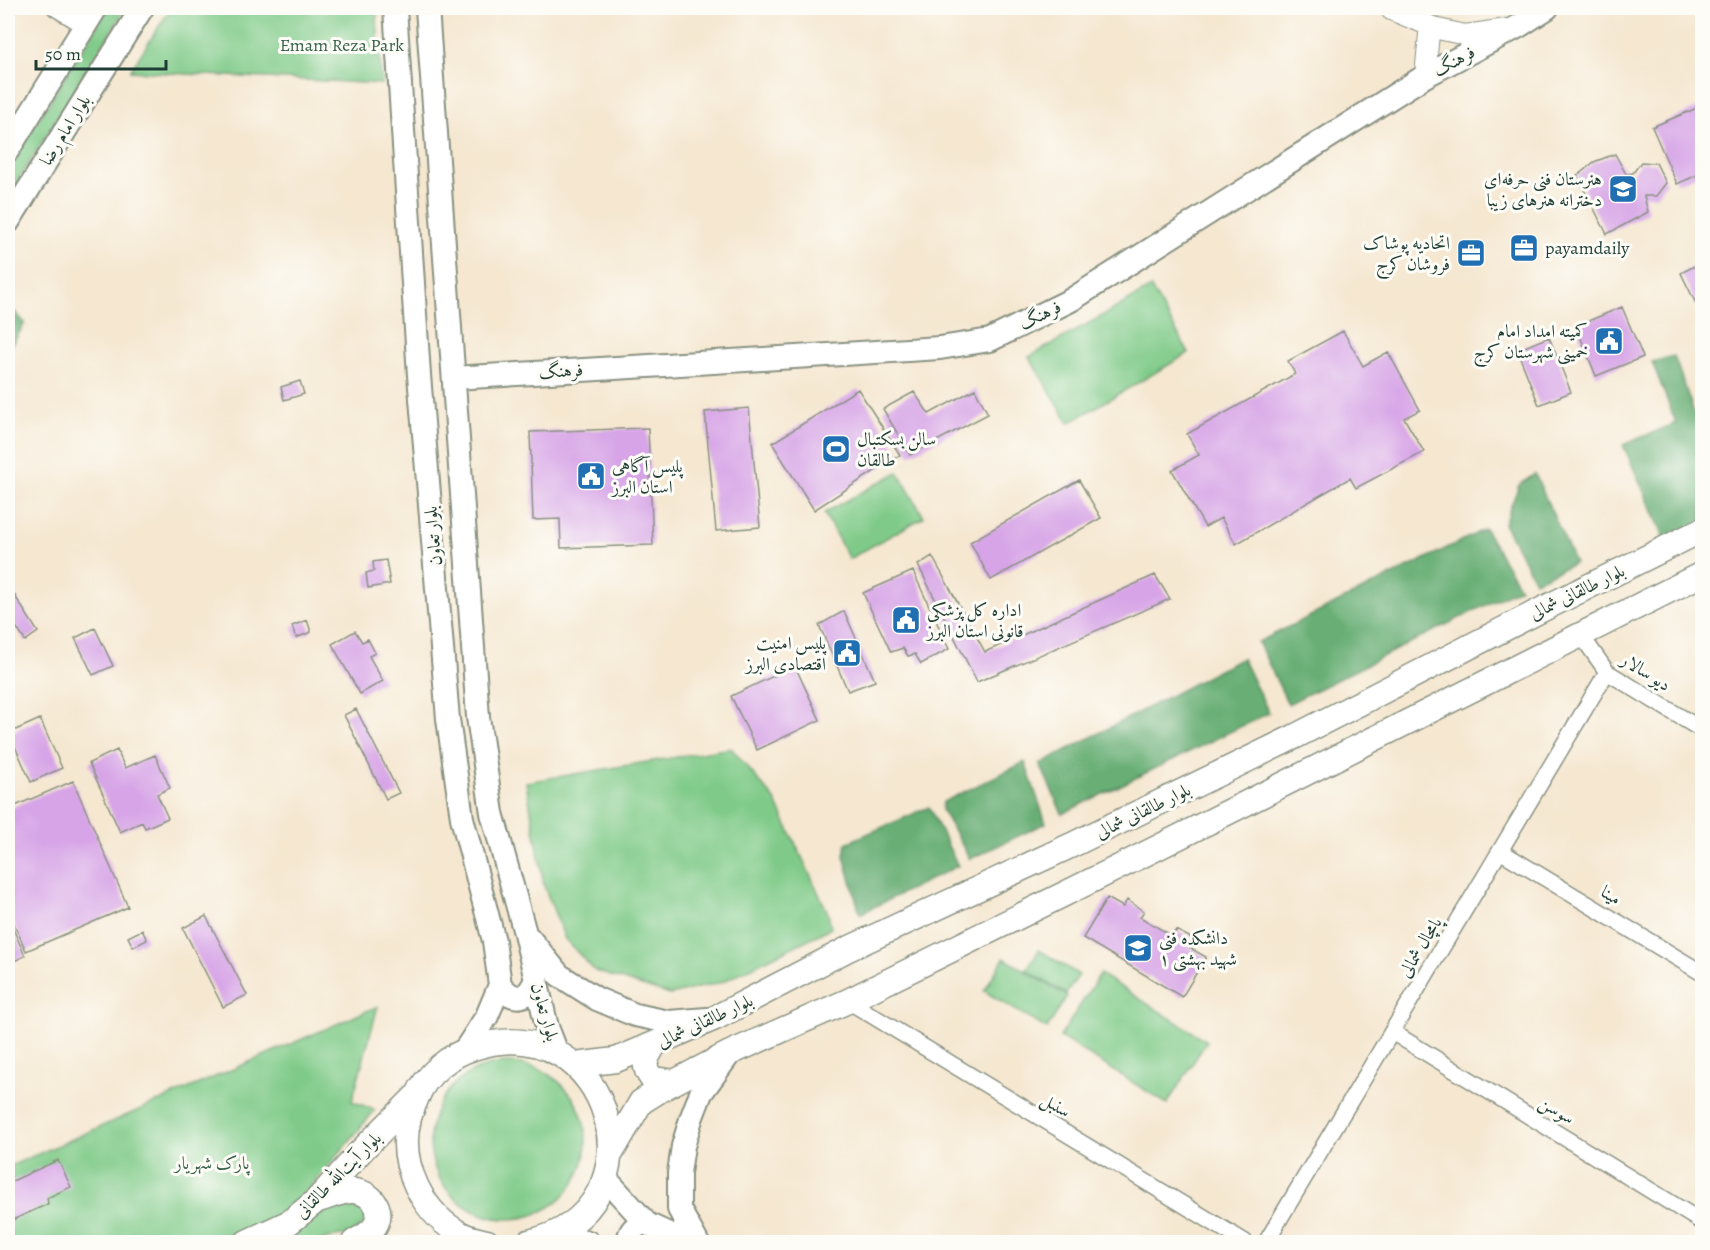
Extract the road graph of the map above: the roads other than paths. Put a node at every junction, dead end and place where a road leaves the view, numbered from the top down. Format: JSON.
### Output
{"nodes":[{"id":1,"x":56,"y":8,"type":"edge"},
{"id":2,"x":142,"y":8,"type":"edge"},
{"id":3,"x":395,"y":8,"type":"edge"},
{"id":4,"x":427,"y":8,"type":"edge"},
{"id":5,"x":1547,"y":8,"type":"edge"},
{"id":6,"x":1389,"y":9,"type":"edge"},
{"id":7,"x":91,"y":17,"type":"edge"},
{"id":8,"x":1518,"y":26,"type":"junction"},
{"id":9,"x":1430,"y":34,"type":"junction"},
{"id":10,"x":1464,"y":55,"type":"junction"},
{"id":11,"x":1425,"y":76,"type":"junction"},
{"id":12,"x":8,"y":150,"type":"edge"},
{"id":13,"x":8,"y":222,"type":"edge"},
{"id":14,"x":454,"y":378,"type":"junction"},
{"id":15,"x":1702,"y":530,"type":"edge"},
{"id":16,"x":1702,"y":574,"type":"edge"},
{"id":17,"x":1581,"y":635,"type":"junction"},
{"id":18,"x":1607,"y":672,"type":"junction"},
{"id":19,"x":1702,"y":730,"type":"edge"},
{"id":20,"x":1500,"y":851,"type":"junction"},
{"id":21,"x":525,"y":933,"type":"junction"},
{"id":22,"x":1702,"y":973,"type":"edge"},
{"id":23,"x":536,"y":978,"type":"junction"},
{"id":24,"x":500,"y":985,"type":"junction"},
{"id":25,"x":848,"y":1001,"type":"junction"},
{"id":26,"x":715,"y":1018,"type":"junction"},
{"id":27,"x":1392,"y":1032,"type":"junction"},
{"id":28,"x":654,"y":1045,"type":"junction"},
{"id":29,"x":465,"y":1050,"type":"junction"},
{"id":30,"x":730,"y":1053,"type":"junction"},
{"id":31,"x":566,"y":1059,"type":"junction"},
{"id":32,"x":674,"y":1082,"type":"junction"},
{"id":33,"x":419,"y":1093,"type":"junction"},
{"id":34,"x":608,"y":1167,"type":"junction"},
{"id":35,"x":316,"y":1201,"type":"junction"},
{"id":36,"x":1702,"y":1222,"type":"edge"},
{"id":37,"x":647,"y":1224,"type":"junction"},
{"id":38,"x":544,"y":1239,"type":"edge"},
{"id":39,"x":247,"y":1242,"type":"edge"},
{"id":40,"x":354,"y":1242,"type":"edge"},
{"id":41,"x":487,"y":1242,"type":"edge"},
{"id":42,"x":588,"y":1242,"type":"edge"},
{"id":43,"x":628,"y":1242,"type":"edge"},
{"id":44,"x":686,"y":1242,"type":"edge"},
{"id":45,"x":697,"y":1242,"type":"edge"},
{"id":46,"x":1245,"y":1242,"type":"edge"},
{"id":47,"x":1266,"y":1242,"type":"edge"}],
"edges":[{"from":1,"to":7,"type":"street"},
{"from":2,"to":13,"type":"main road","name":"بلوار امام رضا"},
{"from":3,"to":24,"type":"main road","name":"بلوار تعاون"},
{"from":4,"to":14,"type":"main road","name":"بلوار تعاون"},
{"from":5,"to":8,"type":"main road","name":"فرهنگ"},
{"from":6,"to":8,"type":"street"},
{"from":6,"to":9,"type":"street"},
{"from":7,"to":12,"type":"main road"},
{"from":8,"to":10,"type":"main road","name":"فرهنگ"},
{"from":9,"to":10,"type":"street"},
{"from":9,"to":11,"type":"street"},
{"from":10,"to":11,"type":"main road","name":"فرهنگ"},
{"from":11,"to":14,"type":"main road","name":"فرهنگ"},
{"from":14,"to":21,"type":"main road","name":"بلوار تعاون"},
{"from":15,"to":26,"type":"main road","name":"بلوار طالقانی شمالی"},
{"from":16,"to":17,"type":"main road"},
{"from":17,"to":18,"type":"street","name":"دیو سالار"},
{"from":17,"to":25,"type":"main road"},
{"from":18,"to":19,"type":"street","name":"دیو سالار"},
{"from":18,"to":20,"type":"street","name":"پامچال شمالی"},
{"from":20,"to":22,"type":"street","name":"مینا"},
{"from":20,"to":27,"type":"street","name":"پامچال شمالی"},
{"from":21,"to":23,"type":"main road","name":"بلوار تعاون"},
{"from":21,"to":26,"type":"main road"},
{"from":23,"to":24,"type":"main road"},
{"from":23,"to":31,"type":"main road","name":"بلوار تعاون"},
{"from":24,"to":29,"type":"main road","name":"بلوار تعاون"},
{"from":25,"to":30,"type":"main road"},
{"from":25,"to":46,"type":"street","name":"سنبل"},
{"from":26,"to":28,"type":"main road","name":"بلوار طالقانی شمالی"},
{"from":27,"to":36,"type":"street","name":"سوسن"},
{"from":27,"to":47,"type":"street","name":"پامچال شمالی"},
{"from":28,"to":31,"type":"main road","name":"بلوار طالقانی شمالی"},
{"from":28,"to":32,"type":"main road"},
{"from":29,"to":31,"type":"main road"},
{"from":29,"to":33,"type":"main road"},
{"from":30,"to":32,"type":"main road"},
{"from":30,"to":45,"type":"main road"},
{"from":31,"to":34,"type":"main road"},
{"from":32,"to":34,"type":"main road"},
{"from":33,"to":35,"type":"main road","name":"بلوار آیت‌الله طالقانی"},
{"from":33,"to":41,"type":"main road"},
{"from":34,"to":37,"type":"main road"},
{"from":34,"to":38,"type":"main road"},
{"from":35,"to":39,"type":"main road","name":"بلوار آیت‌الله طالقانی"},
{"from":35,"to":40,"type":"main road"},
{"from":37,"to":43,"type":"main road"},
{"from":37,"to":44,"type":"main road"},
{"from":38,"to":42,"type":"main road"}]}
